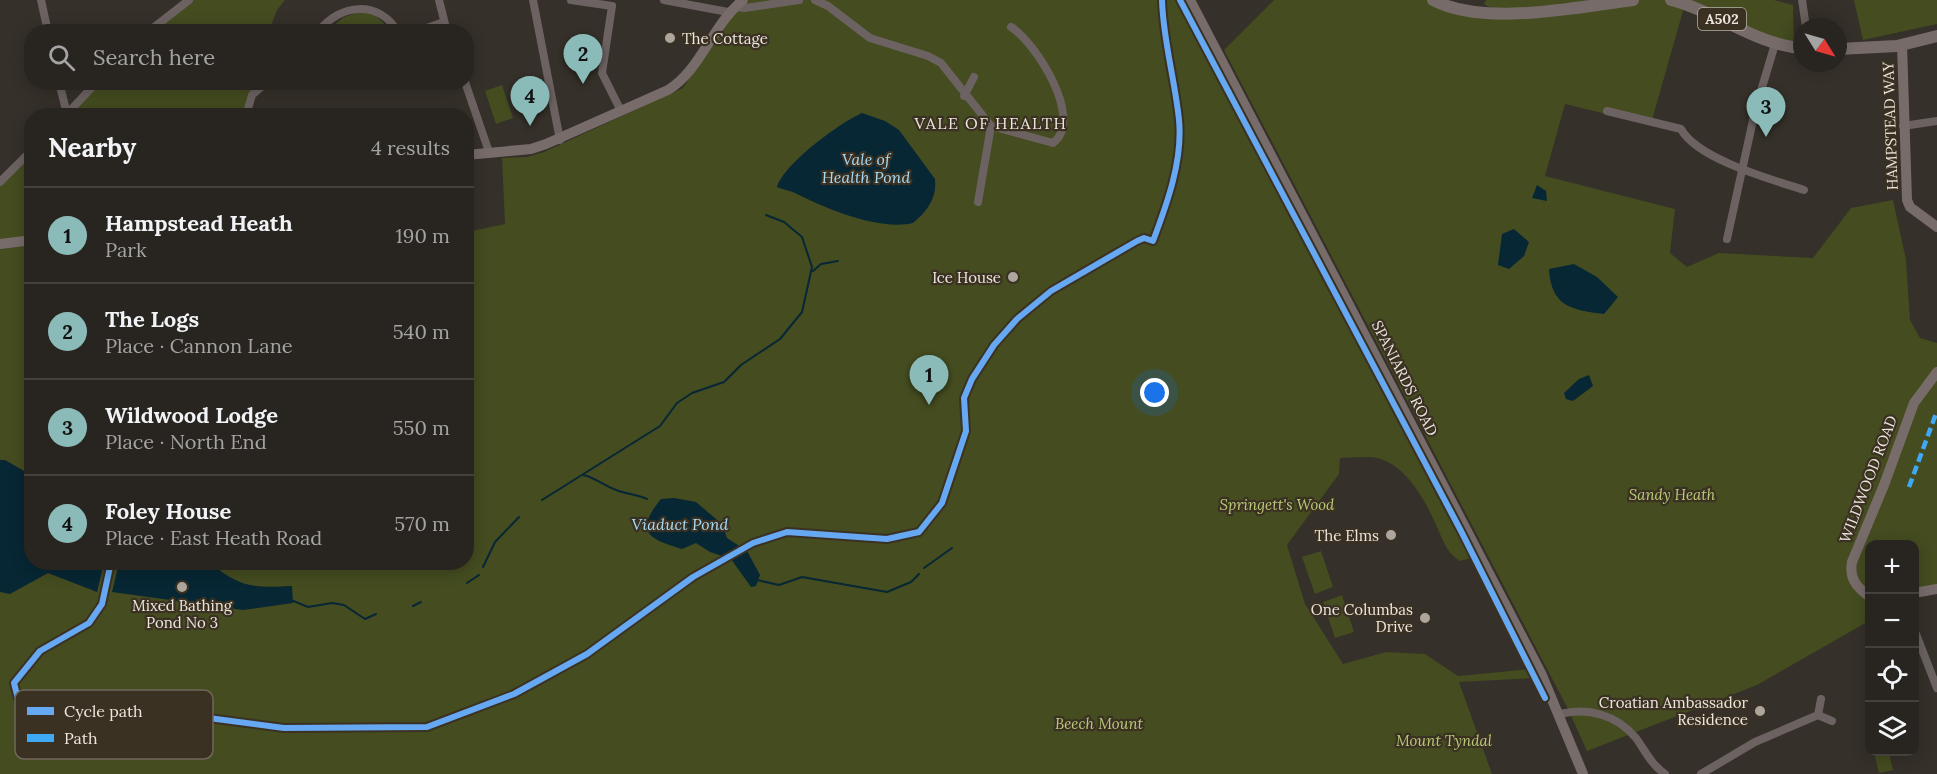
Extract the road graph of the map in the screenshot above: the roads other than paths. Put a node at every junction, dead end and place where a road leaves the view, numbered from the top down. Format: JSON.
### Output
{"nodes":[{"id":1,"x":51,"y":0,"type":"edge"},
{"id":2,"x":189,"y":0,"type":"edge"},
{"id":3,"x":439,"y":0,"type":"edge"},
{"id":4,"x":533,"y":0,"type":"edge"},
{"id":5,"x":571,"y":0,"type":"edge"},
{"id":6,"x":620,"y":0,"type":"edge"},
{"id":7,"x":664,"y":0,"type":"edge"},
{"id":8,"x":799,"y":0,"type":"edge"},
{"id":9,"x":815,"y":0,"type":"edge"},
{"id":10,"x":1190,"y":0,"type":"edge"},
{"id":11,"x":1433,"y":0,"type":"edge"},
{"id":12,"x":1445,"y":0,"type":"edge"},
{"id":13,"x":1633,"y":0,"type":"edge"},
{"id":14,"x":1671,"y":0,"type":"edge"},
{"id":15,"x":1802,"y":0,"type":"edge"},
{"id":16,"x":42,"y":4,"type":"edge"},
{"id":17,"x":612,"y":6,"type":"junction"},
{"id":18,"x":735,"y":6,"type":"edge"},
{"id":19,"x":1515,"y":12,"type":"junction"},
{"id":20,"x":1805,"y":18,"type":"edge"},
{"id":21,"x":444,"y":21,"type":"junction"},
{"id":22,"x":46,"y":24,"type":"edge"},
{"id":23,"x":158,"y":24,"type":"edge"},
{"id":24,"x":327,"y":24,"type":"edge"},
{"id":25,"x":391,"y":24,"type":"edge"},
{"id":26,"x":436,"y":24,"type":"edge"},
{"id":27,"x":445,"y":24,"type":"edge"},
{"id":28,"x":1011,"y":27,"type":"dead end"},
{"id":29,"x":1937,"y":36,"type":"edge"},
{"id":30,"x":1775,"y":44,"type":"junction"},
{"id":31,"x":1900,"y":46,"type":"junction"},
{"id":32,"x":1793,"y":47,"type":"edge"},
{"id":33,"x":1847,"y":49,"type":"edge"},
{"id":34,"x":974,"y":77,"type":"dead end"},
{"id":35,"x":61,"y":90,"type":"edge"},
{"id":36,"x":89,"y":90,"type":"edge"},
{"id":37,"x":258,"y":90,"type":"edge"},
{"id":38,"x":468,"y":90,"type":"edge"},
{"id":39,"x":964,"y":96,"type":"junction"},
{"id":40,"x":65,"y":108,"type":"edge"},
{"id":41,"x":73,"y":108,"type":"edge"},
{"id":42,"x":248,"y":108,"type":"edge"},
{"id":43,"x":474,"y":108,"type":"edge"},
{"id":44,"x":474,"y":108,"type":"edge"},
{"id":45,"x":621,"y":111,"type":"junction"},
{"id":46,"x":1607,"y":111,"type":"dead end"},
{"id":47,"x":1937,"y":121,"type":"edge"},
{"id":48,"x":991,"y":126,"type":"junction"},
{"id":49,"x":1903,"y":126,"type":"junction"},
{"id":50,"x":560,"y":140,"type":"junction"},
{"id":51,"x":489,"y":152,"type":"junction"},
{"id":52,"x":474,"y":154,"type":"edge"},
{"id":53,"x":24,"y":158,"type":"edge"},
{"id":54,"x":1741,"y":170,"type":"junction"},
{"id":55,"x":0,"y":183,"type":"edge"},
{"id":56,"x":1804,"y":190,"type":"dead end"},
{"id":57,"x":978,"y":202,"type":"dead end"},
{"id":58,"x":1937,"y":227,"type":"edge"},
{"id":59,"x":1726,"y":239,"type":"dead end"},
{"id":60,"x":24,"y":241,"type":"edge"},
{"id":61,"x":0,"y":244,"type":"edge"},
{"id":62,"x":1937,"y":372,"type":"edge"},
{"id":63,"x":1937,"y":589,"type":"edge"},
{"id":64,"x":1919,"y":592,"type":"edge"},
{"id":65,"x":1866,"y":594,"type":"edge"},
{"id":66,"x":1919,"y":642,"type":"edge"},
{"id":67,"x":1937,"y":688,"type":"edge"},
{"id":68,"x":1821,"y":699,"type":"dead end"},
{"id":69,"x":1560,"y":714,"type":"junction"},
{"id":70,"x":1818,"y":715,"type":"junction"},
{"id":71,"x":1832,"y":721,"type":"dead end"},
{"id":72,"x":1583,"y":774,"type":"edge"},
{"id":73,"x":1665,"y":774,"type":"edge"},
{"id":74,"x":1701,"y":774,"type":"edge"}],
"edges":[{"from":1,"to":16,"type":"street"},
{"from":2,"to":23,"type":"street"},
{"from":3,"to":21,"type":"street"},
{"from":4,"to":50,"type":"street"},
{"from":5,"to":17,"type":"street"},
{"from":6,"to":17,"type":"street"},
{"from":7,"to":18,"type":"street"},
{"from":8,"to":18,"type":"street"},
{"from":9,"to":39,"type":"street"},
{"from":10,"to":69,"type":"main road","name":"SPANIARDS ROAD"},
{"from":11,"to":19,"type":"main road"},
{"from":12,"to":19,"type":"main road"},
{"from":13,"to":19,"type":"main road"},
{"from":14,"to":30,"type":"main road","number":"A502"},
{"from":15,"to":20,"type":"street"},
{"from":16,"to":22,"type":"street"},
{"from":17,"to":45,"type":"street"},
{"from":18,"to":45,"type":"main road"},
{"from":21,"to":26,"type":"street"},
{"from":21,"to":27,"type":"street"},
{"from":24,"to":25,"type":"street"},
{"from":28,"to":48,"type":"street"},
{"from":29,"to":31,"type":"main road"},
{"from":30,"to":32,"type":"main road","number":"A502"},
{"from":30,"to":54,"type":"street"},
{"from":31,"to":33,"type":"main road"},
{"from":31,"to":49,"type":"main road","name":"HAMPSTEAD WAY"},
{"from":34,"to":39,"type":"street"},
{"from":35,"to":40,"type":"street"},
{"from":36,"to":41,"type":"street"},
{"from":37,"to":42,"type":"street"},
{"from":38,"to":44,"type":"street"},
{"from":39,"to":48,"type":"street"},
{"from":43,"to":51,"type":"street"},
{"from":45,"to":50,"type":"main road"},
{"from":46,"to":54,"type":"street"},
{"from":47,"to":49,"type":"street"},
{"from":48,"to":57,"type":"street"},
{"from":49,"to":58,"type":"main road","name":"HAMPSTEAD WAY"},
{"from":50,"to":51,"type":"main road"},
{"from":51,"to":52,"type":"main road"},
{"from":53,"to":55,"type":"street"},
{"from":54,"to":56,"type":"street"},
{"from":54,"to":59,"type":"street"},
{"from":60,"to":61,"type":"main road"},
{"from":62,"to":65,"type":"main road","name":"WILDWOOD ROAD"},
{"from":63,"to":64,"type":"main road"},
{"from":66,"to":67,"type":"street"},
{"from":68,"to":70,"type":"street"},
{"from":69,"to":72,"type":"main road","name":"SPANIARDS ROAD"},
{"from":69,"to":73,"type":"street"},
{"from":70,"to":71,"type":"street"},
{"from":70,"to":74,"type":"street"}]}
